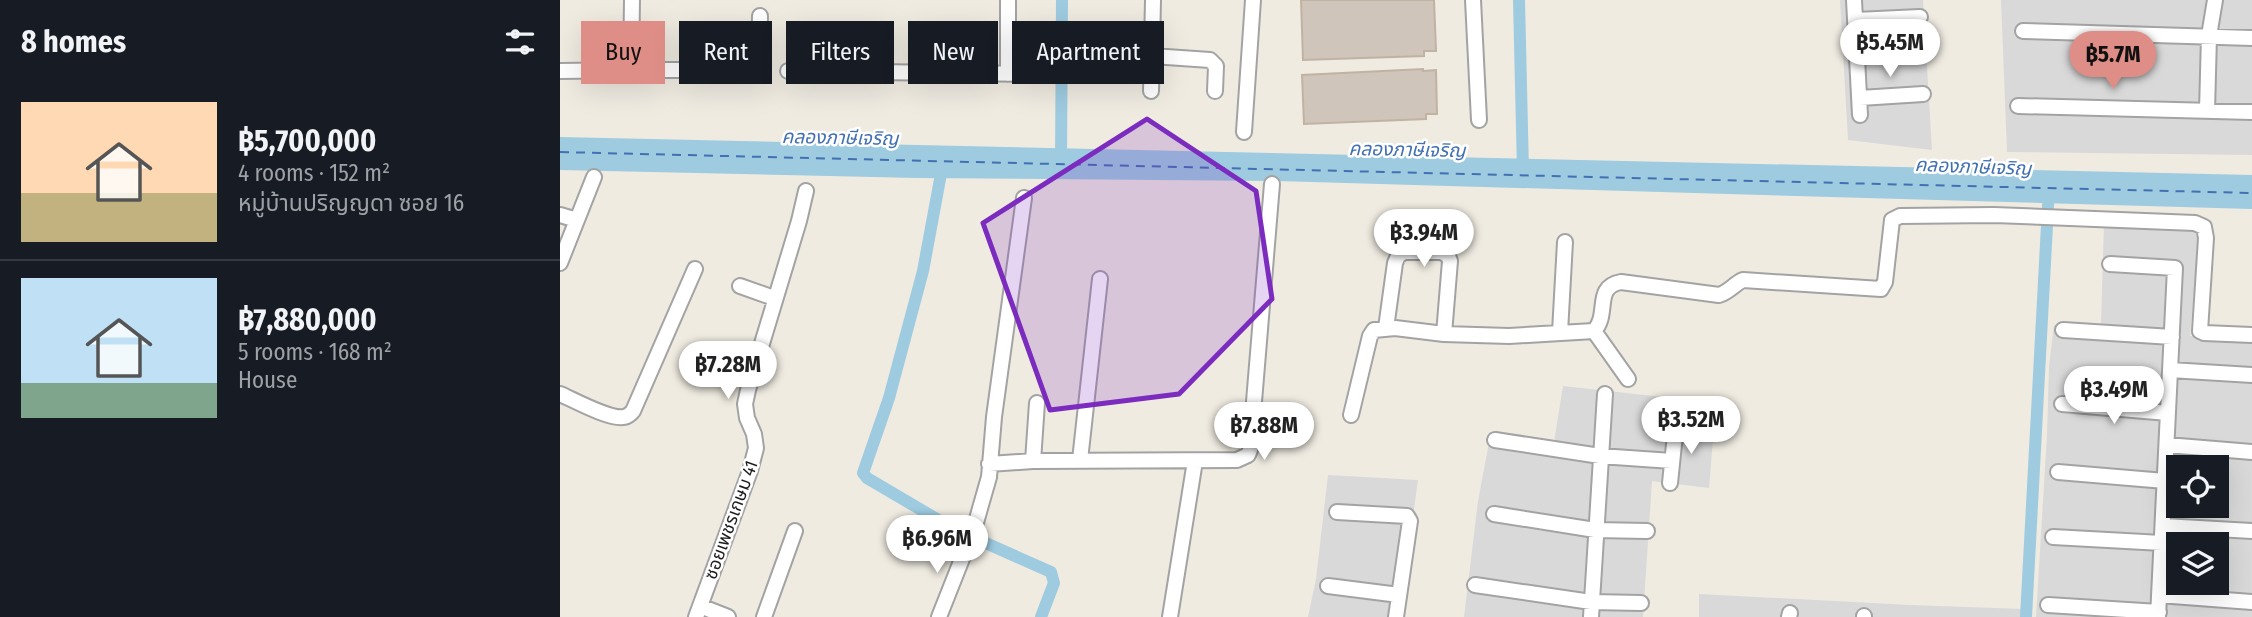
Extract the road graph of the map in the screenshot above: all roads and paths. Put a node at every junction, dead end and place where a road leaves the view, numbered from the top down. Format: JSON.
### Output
{"nodes":[{"id":1,"x":632,"y":0,"type":"edge"},
{"id":2,"x":1008,"y":0,"type":"edge"},
{"id":3,"x":1153,"y":0,"type":"edge"},
{"id":4,"x":1253,"y":0,"type":"edge"},
{"id":5,"x":1473,"y":0,"type":"edge"},
{"id":6,"x":1854,"y":0,"type":"edge"},
{"id":7,"x":2215,"y":0,"type":"edge"},
{"id":8,"x":760,"y":16,"type":"dead end"},
{"id":9,"x":1920,"y":17,"type":"dead end"},
{"id":10,"x":1856,"y":20,"type":"junction"},
{"id":11,"x":632,"y":21,"type":"edge"},
{"id":12,"x":1153,"y":21,"type":"edge"},
{"id":13,"x":2023,"y":31,"type":"dead end"},
{"id":14,"x":2209,"y":36,"type":"junction"},
{"id":15,"x":2252,"y":38,"type":"edge"},
{"id":16,"x":1164,"y":57,"type":"edge"},
{"id":17,"x":665,"y":70,"type":"edge"},
{"id":18,"x":560,"y":71,"type":"edge"},
{"id":19,"x":581,"y":71,"type":"edge"},
{"id":20,"x":894,"y":72,"type":"edge"},
{"id":21,"x":1008,"y":74,"type":"junction"},
{"id":22,"x":1012,"y":74,"type":"edge"},
{"id":23,"x":1151,"y":84,"type":"edge"},
{"id":24,"x":1151,"y":91,"type":"dead end"},
{"id":25,"x":1215,"y":91,"type":"dead end"},
{"id":26,"x":1923,"y":94,"type":"dead end"},
{"id":27,"x":1860,"y":98,"type":"junction"},
{"id":28,"x":2018,"y":106,"type":"dead end"},
{"id":29,"x":2207,"y":111,"type":"junction"},
{"id":30,"x":2252,"y":112,"type":"edge"},
{"id":31,"x":1860,"y":115,"type":"dead end"},
{"id":32,"x":1479,"y":120,"type":"dead end"},
{"id":33,"x":1244,"y":132,"type":"dead end"},
{"id":34,"x":594,"y":177,"type":"dead end"},
{"id":35,"x":1272,"y":184,"type":"dead end"},
{"id":36,"x":806,"y":191,"type":"dead end"},
{"id":37,"x":1024,"y":198,"type":"dead end"},
{"id":38,"x":560,"y":215,"type":"edge"},
{"id":39,"x":578,"y":220,"type":"junction"},
{"id":40,"x":1565,"y":242,"type":"dead end"},
{"id":41,"x":560,"y":263,"type":"edge"},
{"id":42,"x":2110,"y":264,"type":"dead end"},
{"id":43,"x":695,"y":269,"type":"dead end"},
{"id":44,"x":1100,"y":279,"type":"dead end"},
{"id":45,"x":740,"y":286,"type":"dead end"},
{"id":46,"x":775,"y":298,"type":"junction"},
{"id":47,"x":1386,"y":328,"type":"junction"},
{"id":48,"x":2063,"y":330,"type":"dead end"},
{"id":49,"x":1594,"y":331,"type":"junction"},
{"id":50,"x":1560,"y":332,"type":"junction"},
{"id":51,"x":1444,"y":334,"type":"junction"},
{"id":52,"x":2252,"y":335,"type":"edge"},
{"id":53,"x":2172,"y":337,"type":"junction"},
{"id":54,"x":2170,"y":370,"type":"junction"},
{"id":55,"x":2252,"y":375,"type":"edge"},
{"id":56,"x":1628,"y":379,"type":"dead end"},
{"id":57,"x":560,"y":394,"type":"edge"},
{"id":58,"x":1605,"y":394,"type":"dead end"},
{"id":59,"x":1037,"y":403,"type":"dead end"},
{"id":60,"x":2062,"y":404,"type":"dead end"},
{"id":61,"x":2168,"y":413,"type":"junction"},
{"id":62,"x":1351,"y":415,"type":"dead end"},
{"id":63,"x":1676,"y":425,"type":"dead end"},
{"id":64,"x":1495,"y":440,"type":"dead end"},
{"id":65,"x":2166,"y":445,"type":"junction"},
{"id":66,"x":2252,"y":452,"type":"edge"},
{"id":67,"x":1600,"y":456,"type":"junction"},
{"id":68,"x":1080,"y":460,"type":"junction"},
{"id":69,"x":1033,"y":461,"type":"junction"},
{"id":70,"x":1195,"y":461,"type":"junction"},
{"id":71,"x":1672,"y":461,"type":"junction"},
{"id":72,"x":989,"y":464,"type":"junction"},
{"id":73,"x":2058,"y":472,"type":"dead end"},
{"id":74,"x":2165,"y":481,"type":"junction"},
{"id":75,"x":1670,"y":483,"type":"dead end"},
{"id":76,"x":1337,"y":512,"type":"dead end"},
{"id":77,"x":1494,"y":514,"type":"dead end"},
{"id":78,"x":2163,"y":526,"type":"junction"},
{"id":79,"x":1595,"y":530,"type":"junction"},
{"id":80,"x":795,"y":531,"type":"dead end"},
{"id":81,"x":1647,"y":531,"type":"dead end"},
{"id":82,"x":2252,"y":531,"type":"edge"},
{"id":83,"x":2053,"y":537,"type":"dead end"},
{"id":84,"x":2162,"y":543,"type":"junction"},
{"id":85,"x":1475,"y":585,"type":"dead end"},
{"id":86,"x":1328,"y":586,"type":"dead end"},
{"id":87,"x":1399,"y":595,"type":"junction"},
{"id":88,"x":2160,"y":595,"type":"junction"},
{"id":89,"x":1591,"y":602,"type":"junction"},
{"id":90,"x":2252,"y":602,"type":"edge"},
{"id":91,"x":1641,"y":603,"type":"dead end"},
{"id":92,"x":2048,"y":606,"type":"dead end"},
{"id":93,"x":698,"y":611,"type":"edge"},
{"id":94,"x":2158,"y":614,"type":"edge"},
{"id":95,"x":728,"y":617,"type":"edge"},
{"id":96,"x":764,"y":617,"type":"edge"},
{"id":97,"x":939,"y":617,"type":"edge"},
{"id":98,"x":1170,"y":617,"type":"edge"},
{"id":99,"x":1396,"y":617,"type":"edge"},
{"id":100,"x":1591,"y":617,"type":"edge"}],
"edges":[{"from":1,"to":11,"type":"street"},
{"from":2,"to":21,"type":"street"},
{"from":3,"to":12,"type":"street"},
{"from":4,"to":33,"type":"street"},
{"from":5,"to":32,"type":"street"},
{"from":6,"to":10,"type":"street"},
{"from":7,"to":14,"type":"street"},
{"from":8,"to":17,"type":"street"},
{"from":9,"to":10,"type":"street"},
{"from":10,"to":27,"type":"street"},
{"from":13,"to":14,"type":"street"},
{"from":14,"to":15,"type":"street"},
{"from":14,"to":29,"type":"street"},
{"from":16,"to":25,"type":"street"},
{"from":18,"to":19,"type":"street"},
{"from":20,"to":21,"type":"street"},
{"from":21,"to":22,"type":"street"},
{"from":23,"to":24,"type":"street"},
{"from":26,"to":27,"type":"street"},
{"from":27,"to":31,"type":"street"},
{"from":28,"to":29,"type":"street"},
{"from":29,"to":30,"type":"street"},
{"from":34,"to":39,"type":"street"},
{"from":35,"to":70,"type":"street"},
{"from":36,"to":46,"type":"street","name":"ซอยเพชรเกษม 41"},
{"from":37,"to":72,"type":"street"},
{"from":38,"to":39,"type":"street"},
{"from":39,"to":41,"type":"street"},
{"from":40,"to":50,"type":"street"},
{"from":42,"to":53,"type":"street"},
{"from":43,"to":57,"type":"street"},
{"from":44,"to":68,"type":"street"},
{"from":45,"to":46,"type":"street"},
{"from":46,"to":93,"type":"street","name":"ซอยเพชรเกษม 41"},
{"from":47,"to":51,"type":"street"},
{"from":47,"to":51,"type":"street"},
{"from":47,"to":62,"type":"street"},
{"from":48,"to":53,"type":"street"},
{"from":49,"to":50,"type":"street"},
{"from":49,"to":52,"type":"street"},
{"from":49,"to":56,"type":"street"},
{"from":50,"to":51,"type":"street"},
{"from":53,"to":54,"type":"street"},
{"from":54,"to":55,"type":"street"},
{"from":54,"to":61,"type":"street"},
{"from":58,"to":67,"type":"street"},
{"from":59,"to":69,"type":"street"},
{"from":60,"to":61,"type":"street"},
{"from":61,"to":65,"type":"street"},
{"from":63,"to":71,"type":"street"},
{"from":64,"to":67,"type":"street"},
{"from":65,"to":66,"type":"street"},
{"from":65,"to":74,"type":"street"},
{"from":67,"to":71,"type":"street"},
{"from":67,"to":79,"type":"street"},
{"from":68,"to":69,"type":"street"},
{"from":68,"to":70,"type":"street"},
{"from":69,"to":72,"type":"street"},
{"from":70,"to":98,"type":"street"},
{"from":71,"to":75,"type":"street"},
{"from":72,"to":97,"type":"street"},
{"from":73,"to":74,"type":"street"},
{"from":74,"to":78,"type":"street"},
{"from":76,"to":87,"type":"street"},
{"from":77,"to":79,"type":"street"},
{"from":78,"to":82,"type":"street"},
{"from":78,"to":84,"type":"street"},
{"from":79,"to":81,"type":"street"},
{"from":79,"to":89,"type":"street"},
{"from":80,"to":96,"type":"street"},
{"from":83,"to":84,"type":"street"},
{"from":84,"to":88,"type":"street"},
{"from":85,"to":89,"type":"street"},
{"from":86,"to":87,"type":"street"},
{"from":87,"to":99,"type":"street"},
{"from":88,"to":90,"type":"street"},
{"from":88,"to":94,"type":"street"},
{"from":89,"to":91,"type":"street"},
{"from":89,"to":100,"type":"street"},
{"from":92,"to":94,"type":"street"},
{"from":93,"to":95,"type":"street","name":"ซอยเพชรเกษม 41"}]}
